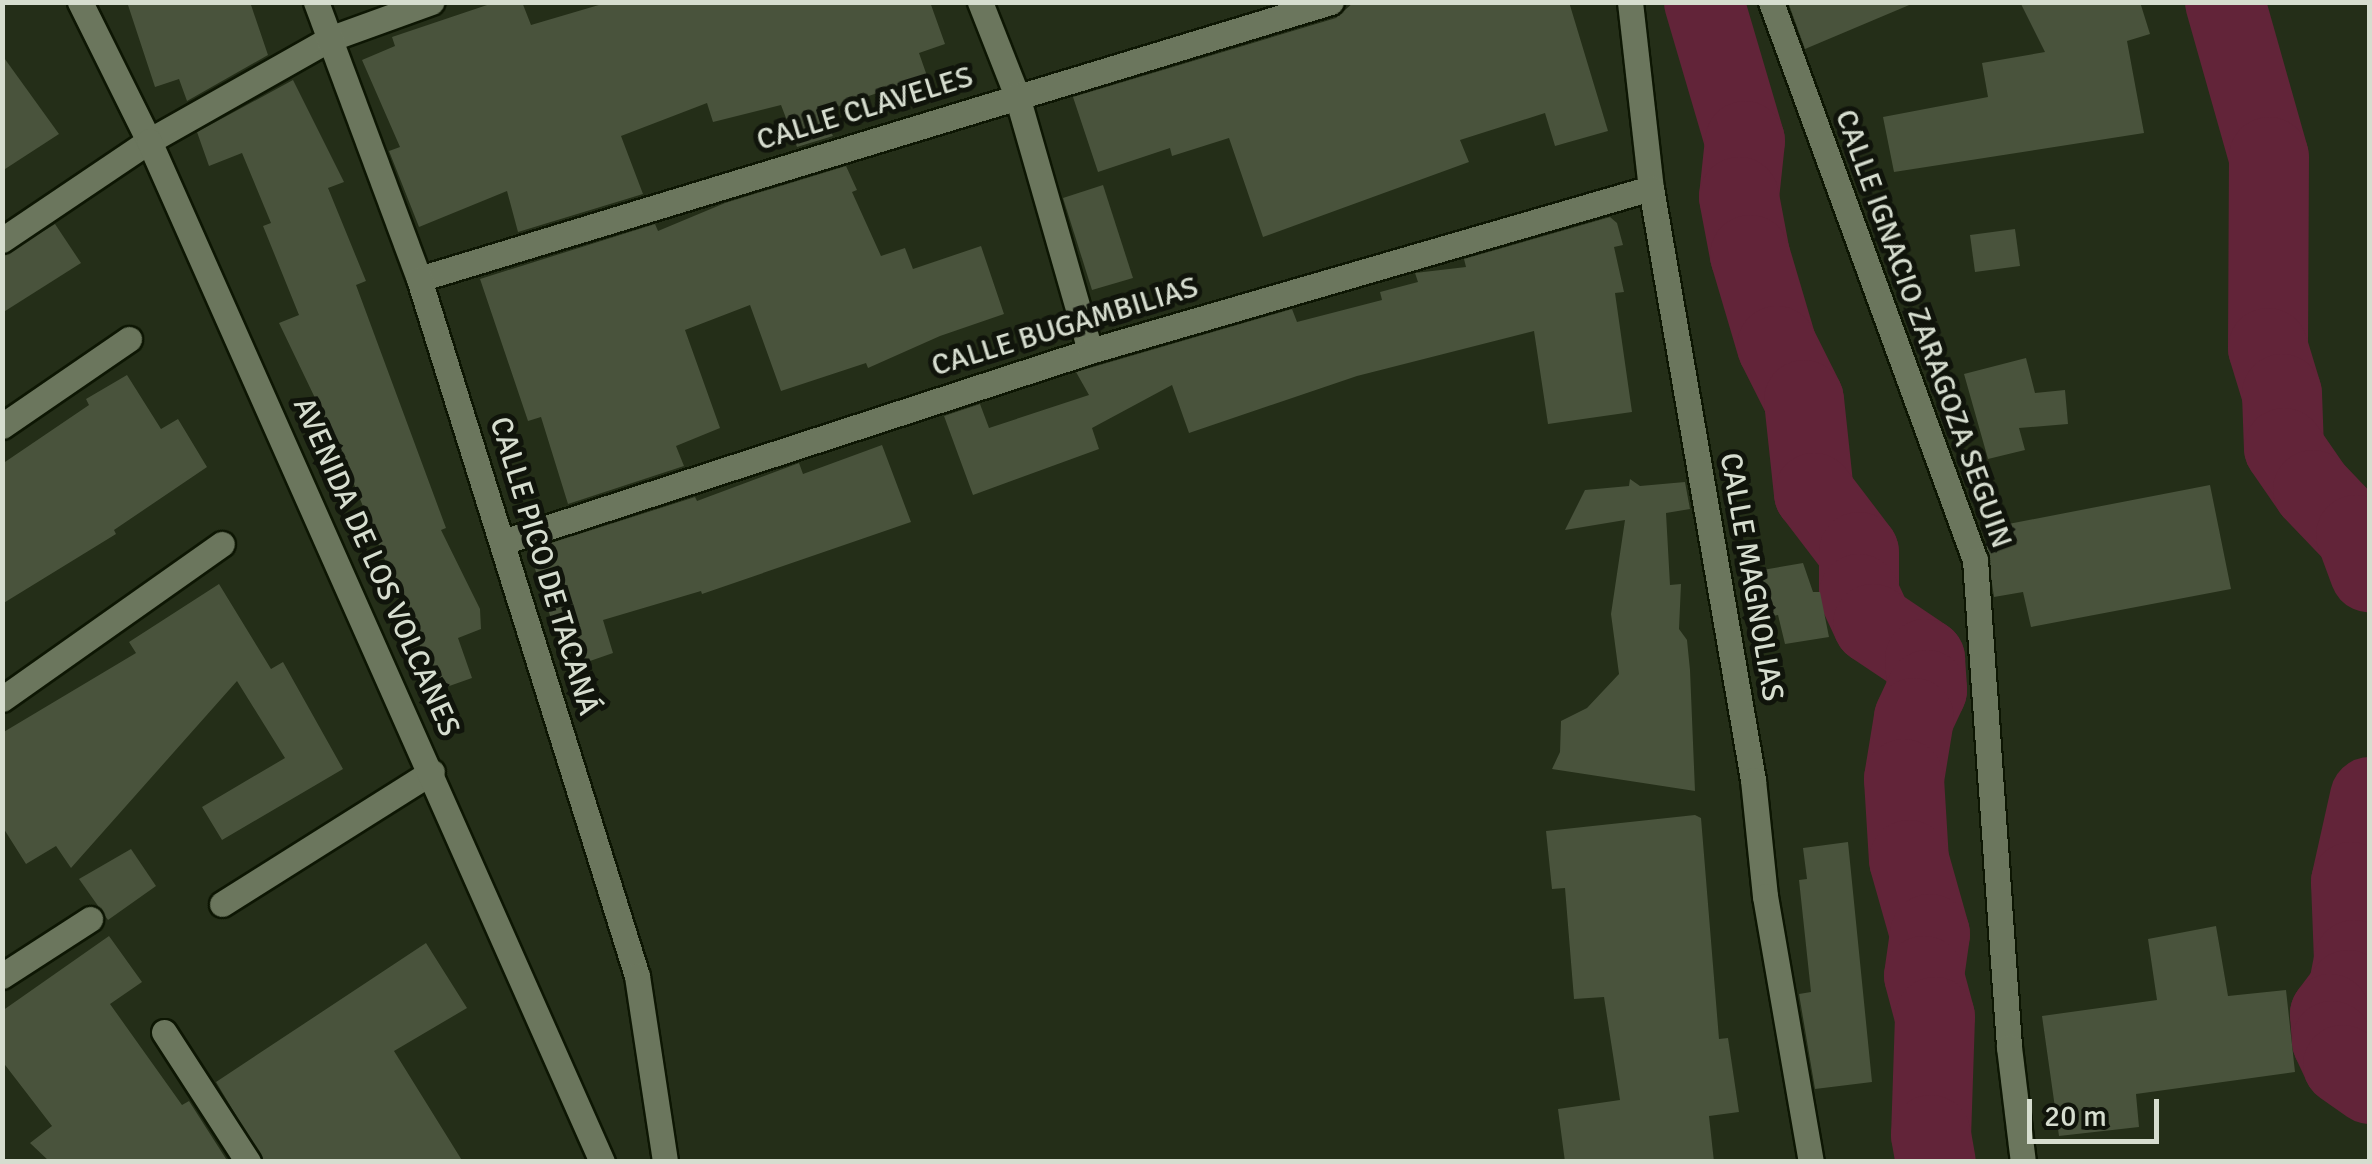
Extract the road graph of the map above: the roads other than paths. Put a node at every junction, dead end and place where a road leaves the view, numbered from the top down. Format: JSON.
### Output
{"nodes":[{"id":1,"x":80,"y":2,"type":"edge"},
{"id":2,"x":316,"y":2,"type":"edge"},
{"id":3,"x":431,"y":2,"type":"edge"},
{"id":4,"x":980,"y":2,"type":"edge"},
{"id":5,"x":1331,"y":2,"type":"edge"},
{"id":6,"x":1630,"y":2,"type":"edge"},
{"id":7,"x":1771,"y":2,"type":"edge"},
{"id":8,"x":329,"y":39,"type":"junction"},
{"id":9,"x":1017,"y":96,"type":"junction"},
{"id":10,"x":149,"y":141,"type":"junction"},
{"id":11,"x":1651,"y":188,"type":"junction"},
{"id":12,"x":2,"y":240,"type":"edge"},
{"id":13,"x":419,"y":279,"type":"junction"},
{"id":14,"x":129,"y":338,"type":"dead end"},
{"id":15,"x":1090,"y":352,"type":"junction"},
{"id":16,"x":2,"y":426,"type":"edge"},
{"id":17,"x":503,"y":542,"type":"junction"},
{"id":18,"x":222,"y":544,"type":"dead end"},
{"id":19,"x":2,"y":699,"type":"edge"},
{"id":20,"x":432,"y":772,"type":"junction"},
{"id":21,"x":222,"y":904,"type":"dead end"},
{"id":22,"x":90,"y":919,"type":"dead end"},
{"id":23,"x":2,"y":976,"type":"edge"},
{"id":24,"x":164,"y":1032,"type":"dead end"},
{"id":25,"x":248,"y":1162,"type":"edge"},
{"id":26,"x":602,"y":1162,"type":"edge"},
{"id":27,"x":665,"y":1162,"type":"edge"},
{"id":28,"x":1812,"y":1162,"type":"edge"},
{"id":29,"x":2023,"y":1162,"type":"edge"}],
"edges":[{"from":1,"to":10,"type":"street","name":"AVENIDA DE LOS VOLCANES"},
{"from":2,"to":8,"type":"street","name":"CALLE PICO DE TACANÁ"},
{"from":3,"to":8,"type":"street"},
{"from":4,"to":9,"type":"street"},
{"from":5,"to":9,"type":"street","name":"CALLE CLAVELES"},
{"from":6,"to":11,"type":"street","name":"CALLE MAGNOLIAS"},
{"from":7,"to":29,"type":"street","name":"CALLE IGNACIO ZARAGOZA SEGUIN"},
{"from":8,"to":10,"type":"street"},
{"from":8,"to":13,"type":"street","name":"CALLE PICO DE TACANÁ"},
{"from":9,"to":13,"type":"street","name":"CALLE CLAVELES"},
{"from":9,"to":15,"type":"street"},
{"from":10,"to":12,"type":"street"},
{"from":10,"to":20,"type":"street","name":"AVENIDA DE LOS VOLCANES"},
{"from":11,"to":15,"type":"street","name":"CALLE BUGAMBILIAS"},
{"from":11,"to":28,"type":"street","name":"CALLE MAGNOLIAS"},
{"from":13,"to":17,"type":"street","name":"CALLE PICO DE TACANÁ"},
{"from":14,"to":16,"type":"street"},
{"from":15,"to":17,"type":"street","name":"CALLE BUGAMBILIAS"},
{"from":17,"to":27,"type":"street","name":"CALLE PICO DE TACANÁ"},
{"from":18,"to":19,"type":"street"},
{"from":20,"to":21,"type":"street"},
{"from":20,"to":26,"type":"street","name":"AVENIDA DE LOS VOLCANES"},
{"from":22,"to":23,"type":"street"},
{"from":24,"to":25,"type":"street"}]}
